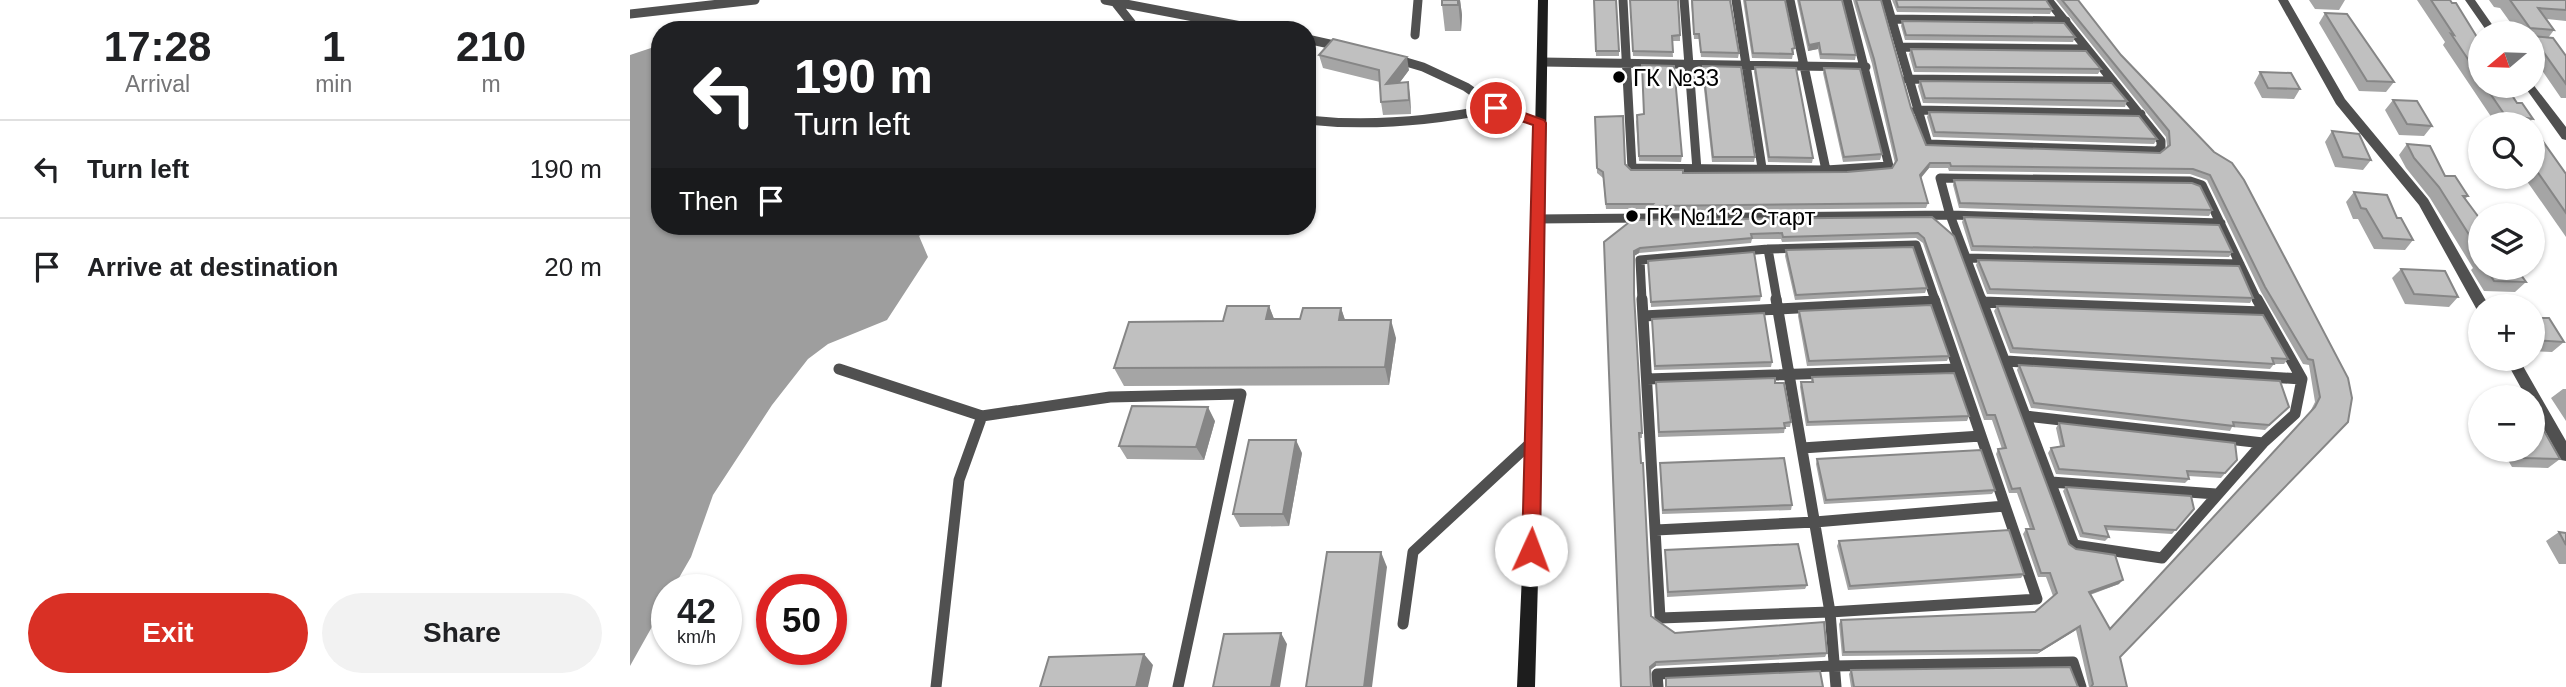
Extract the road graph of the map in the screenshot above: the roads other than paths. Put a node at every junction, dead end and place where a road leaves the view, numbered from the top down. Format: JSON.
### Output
{"nodes":[{"id":1,"x":755,"y":0,"type":"edge"},
{"id":2,"x":1105,"y":0,"type":"edge"},
{"id":3,"x":1418,"y":0,"type":"edge"},
{"id":4,"x":1543,"y":0,"type":"edge"},
{"id":5,"x":1623,"y":0,"type":"edge"},
{"id":6,"x":1684,"y":0,"type":"edge"},
{"id":7,"x":1736,"y":0,"type":"edge"},
{"id":8,"x":1790,"y":0,"type":"edge"},
{"id":9,"x":1847,"y":0,"type":"edge"},
{"id":10,"x":1886,"y":0,"type":"edge"},
{"id":11,"x":2048,"y":0,"type":"edge"},
{"id":12,"x":2283,"y":0,"type":"edge"},
{"id":13,"x":2470,"y":0,"type":"edge"},
{"id":14,"x":1114,"y":1,"type":"edge"},
{"id":15,"x":630,"y":14,"type":"edge"},
{"id":16,"x":1892,"y":19,"type":"junction"},
{"id":17,"x":1129,"y":21,"type":"edge"},
{"id":18,"x":1216,"y":21,"type":"edge"},
{"id":19,"x":2066,"y":21,"type":"junction"},
{"id":20,"x":2485,"y":21,"type":"edge"},
{"id":21,"x":1415,"y":35,"type":"dead end"},
{"id":22,"x":1316,"y":41,"type":"edge"},
{"id":23,"x":1900,"y":47,"type":"junction"},
{"id":24,"x":2085,"y":49,"type":"junction"},
{"id":25,"x":1358,"y":50,"type":"edge"},
{"id":26,"x":1383,"y":55,"type":"edge"},
{"id":27,"x":1542,"y":62,"type":"junction"},
{"id":28,"x":1626,"y":65,"type":"junction"},
{"id":29,"x":1690,"y":65,"type":"junction"},
{"id":30,"x":1746,"y":66,"type":"junction"},
{"id":31,"x":1804,"y":66,"type":"junction"},
{"id":32,"x":1866,"y":67,"type":"junction"},
{"id":33,"x":1907,"y":79,"type":"junction"},
{"id":34,"x":2113,"y":81,"type":"junction"},
{"id":35,"x":2539,"y":98,"type":"edge"},
{"id":36,"x":1496,"y":108,"type":"junction"},
{"id":37,"x":1916,"y":110,"type":"junction"},
{"id":38,"x":2141,"y":114,"type":"junction"},
{"id":39,"x":1316,"y":121,"type":"edge"},
{"id":40,"x":1540,"y":123,"type":"junction"},
{"id":41,"x":2566,"y":136,"type":"edge"},
{"id":42,"x":1762,"y":169,"type":"junction"},
{"id":43,"x":1697,"y":170,"type":"junction"},
{"id":44,"x":1826,"y":170,"type":"junction"},
{"id":45,"x":1950,"y":215,"type":"junction"},
{"id":46,"x":1537,"y":219,"type":"junction"},
{"id":47,"x":2221,"y":223,"type":"junction"},
{"id":48,"x":1768,"y":249,"type":"junction"},
{"id":49,"x":1967,"y":258,"type":"junction"},
{"id":50,"x":2241,"y":264,"type":"junction"},
{"id":51,"x":2475,"y":294,"type":"edge"},
{"id":52,"x":1935,"y":301,"type":"junction"},
{"id":53,"x":1983,"y":302,"type":"junction"},
{"id":54,"x":1779,"y":311,"type":"junction"},
{"id":55,"x":2263,"y":312,"type":"junction"},
{"id":56,"x":1643,"y":316,"type":"junction"},
{"id":57,"x":2006,"y":361,"type":"junction"},
{"id":58,"x":839,"y":369,"type":"dead end"},
{"id":59,"x":1958,"y":369,"type":"junction"},
{"id":60,"x":2519,"y":371,"type":"edge"},
{"id":61,"x":1790,"y":375,"type":"junction"},
{"id":62,"x":1647,"y":379,"type":"junction"},
{"id":63,"x":2302,"y":379,"type":"junction"},
{"id":64,"x":982,"y":416,"type":"junction"},
{"id":65,"x":2026,"y":416,"type":"junction"},
{"id":66,"x":1981,"y":436,"type":"junction"},
{"id":67,"x":1535,"y":439,"type":"junction"},
{"id":68,"x":2263,"y":443,"type":"junction"},
{"id":69,"x":1802,"y":449,"type":"junction"},
{"id":70,"x":2566,"y":455,"type":"edge"},
{"id":71,"x":2051,"y":482,"type":"junction"},
{"id":72,"x":2216,"y":494,"type":"junction"},
{"id":73,"x":2005,"y":506,"type":"junction"},
{"id":74,"x":1815,"y":522,"type":"junction"},
{"id":75,"x":1656,"y":530,"type":"junction"},
{"id":76,"x":1830,"y":612,"type":"junction"},
{"id":77,"x":1403,"y":624,"type":"dead end"},
{"id":78,"x":1832,"y":666,"type":"junction"},
{"id":79,"x":936,"y":687,"type":"edge"},
{"id":80,"x":1178,"y":687,"type":"edge"},
{"id":81,"x":1526,"y":687,"type":"edge"},
{"id":82,"x":1658,"y":687,"type":"edge"},
{"id":83,"x":1836,"y":687,"type":"edge"},
{"id":84,"x":2081,"y":687,"type":"edge"}],
"edges":[{"from":1,"to":15,"type":"lane"},
{"from":2,"to":14,"type":"lane"},
{"from":3,"to":21,"type":"lane"},
{"from":4,"to":27,"type":"main road"},
{"from":5,"to":28,"type":"lane"},
{"from":6,"to":29,"type":"lane"},
{"from":7,"to":30,"type":"lane"},
{"from":8,"to":31,"type":"lane"},
{"from":9,"to":32,"type":"lane"},
{"from":10,"to":16,"type":"lane"},
{"from":11,"to":19,"type":"lane"},
{"from":12,"to":51,"type":"street"},
{"from":13,"to":20,"type":"street"},
{"from":14,"to":17,"type":"lane"},
{"from":14,"to":18,"type":"lane"},
{"from":16,"to":19,"type":"lane"},
{"from":16,"to":23,"type":"lane"},
{"from":19,"to":24,"type":"lane"},
{"from":22,"to":25,"type":"lane"},
{"from":23,"to":24,"type":"lane"},
{"from":23,"to":33,"type":"lane"},
{"from":24,"to":34,"type":"lane"},
{"from":26,"to":36,"type":"lane"},
{"from":27,"to":28,"type":"lane"},
{"from":27,"to":40,"type":"main road"},
{"from":28,"to":29,"type":"lane"},
{"from":28,"to":43,"type":"lane"},
{"from":29,"to":30,"type":"lane"},
{"from":29,"to":43,"type":"lane"},
{"from":30,"to":31,"type":"lane"},
{"from":30,"to":42,"type":"lane"},
{"from":31,"to":32,"type":"lane"},
{"from":31,"to":44,"type":"lane"},
{"from":32,"to":44,"type":"lane"},
{"from":33,"to":34,"type":"lane"},
{"from":33,"to":37,"type":"lane"},
{"from":34,"to":38,"type":"lane"},
{"from":35,"to":41,"type":"street"},
{"from":36,"to":39,"type":"lane"},
{"from":36,"to":40,"type":"lane"},
{"from":37,"to":38,"type":"lane"},
{"from":37,"to":38,"type":"lane"},
{"from":40,"to":46,"type":"main road"},
{"from":42,"to":43,"type":"lane"},
{"from":42,"to":44,"type":"lane"},
{"from":45,"to":46,"type":"lane"},
{"from":45,"to":47,"type":"lane"},
{"from":45,"to":47,"type":"lane"},
{"from":45,"to":49,"type":"lane"},
{"from":46,"to":67,"type":"main road"},
{"from":47,"to":50,"type":"lane"},
{"from":48,"to":52,"type":"lane"},
{"from":48,"to":54,"type":"lane"},
{"from":48,"to":56,"type":"lane"},
{"from":49,"to":50,"type":"lane"},
{"from":49,"to":53,"type":"lane"},
{"from":50,"to":55,"type":"lane"},
{"from":52,"to":54,"type":"lane"},
{"from":52,"to":59,"type":"lane"},
{"from":53,"to":55,"type":"lane"},
{"from":53,"to":57,"type":"lane"},
{"from":54,"to":56,"type":"lane"},
{"from":54,"to":61,"type":"lane"},
{"from":55,"to":63,"type":"lane"},
{"from":56,"to":62,"type":"lane"},
{"from":57,"to":63,"type":"lane"},
{"from":57,"to":65,"type":"lane"},
{"from":58,"to":64,"type":"lane"},
{"from":59,"to":61,"type":"lane"},
{"from":59,"to":66,"type":"lane"},
{"from":60,"to":70,"type":"street"},
{"from":61,"to":62,"type":"lane"},
{"from":61,"to":69,"type":"lane"},
{"from":62,"to":75,"type":"lane"},
{"from":63,"to":68,"type":"lane"},
{"from":64,"to":79,"type":"lane"},
{"from":64,"to":80,"type":"lane"},
{"from":65,"to":68,"type":"lane"},
{"from":65,"to":71,"type":"lane"},
{"from":66,"to":69,"type":"lane"},
{"from":66,"to":73,"type":"lane"},
{"from":67,"to":77,"type":"lane"},
{"from":67,"to":81,"type":"main road"},
{"from":68,"to":72,"type":"lane"},
{"from":69,"to":74,"type":"lane"},
{"from":71,"to":72,"type":"lane"},
{"from":71,"to":72,"type":"lane"},
{"from":73,"to":74,"type":"lane"},
{"from":73,"to":76,"type":"lane"},
{"from":74,"to":75,"type":"lane"},
{"from":74,"to":76,"type":"lane"},
{"from":75,"to":76,"type":"lane"},
{"from":76,"to":78,"type":"lane"},
{"from":78,"to":82,"type":"lane"},
{"from":78,"to":83,"type":"lane"},
{"from":78,"to":84,"type":"lane"}]}
